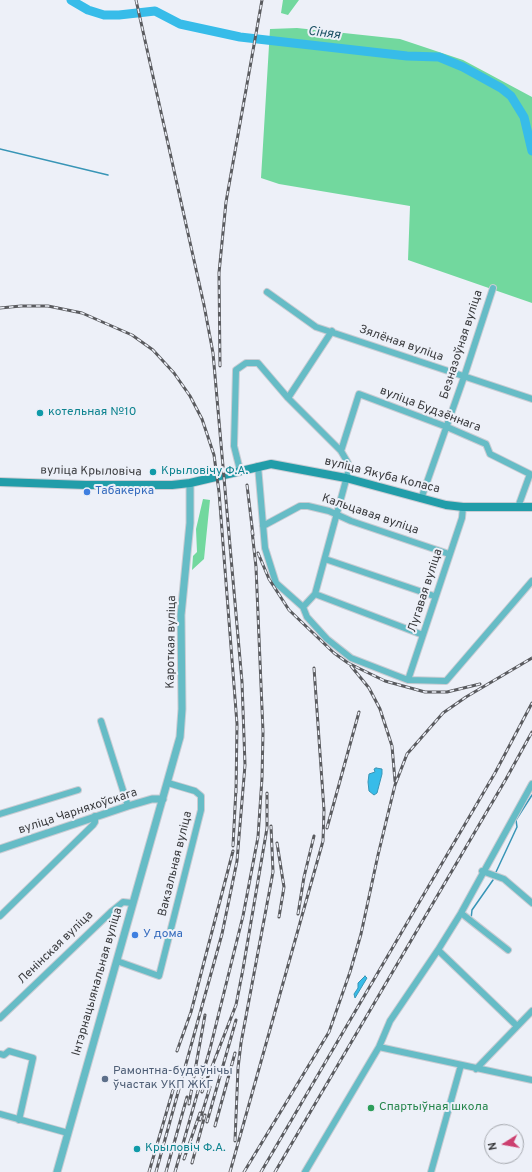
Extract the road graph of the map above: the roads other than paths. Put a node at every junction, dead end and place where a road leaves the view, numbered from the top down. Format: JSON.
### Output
{"nodes":[{"id":1,"x":493,"y":288,"type":"dead end"},
{"id":2,"x":267,"y":292,"type":"dead end"},
{"id":3,"x":332,"y":331,"type":"junction"},
{"id":4,"x":464,"y":377,"type":"junction"},
{"id":5,"x":288,"y":398,"type":"junction"},
{"id":6,"x":532,"y":399,"type":"edge"},
{"id":7,"x":447,"y":427,"type":"junction"},
{"id":8,"x":340,"y":451,"type":"junction"},
{"id":9,"x":258,"y":466,"type":"junction"},
{"id":10,"x":240,"y":470,"type":"junction"},
{"id":11,"x":229,"y":473,"type":"joint"},
{"id":12,"x":346,"y":478,"type":"junction"},
{"id":13,"x":0,"y":482,"type":"edge"},
{"id":14,"x":190,"y":483,"type":"junction"},
{"id":15,"x":421,"y":499,"type":"junction"},
{"id":16,"x":463,"y":507,"type":"junction"},
{"id":17,"x":518,"y":507,"type":"junction"},
{"id":18,"x":532,"y":507,"type":"edge"},
{"id":19,"x":336,"y":514,"type":"junction"},
{"id":20,"x":263,"y":526,"type":"junction"},
{"id":21,"x":449,"y":554,"type":"junction"},
{"id":22,"x":325,"y":559,"type":"junction"},
{"id":23,"x":532,"y":581,"type":"edge"},
{"id":24,"x":315,"y":594,"type":"junction"},
{"id":25,"x":434,"y":596,"type":"junction"},
{"id":26,"x":303,"y":607,"type":"junction"},
{"id":27,"x":423,"y":635,"type":"junction"},
{"id":28,"x":408,"y":680,"type":"junction"},
{"id":29,"x":101,"y":722,"type":"dead end"},
{"id":30,"x":168,"y":782,"type":"junction"},
{"id":31,"x":532,"y":784,"type":"edge"},
{"id":32,"x":78,"y":790,"type":"dead end"},
{"id":33,"x":163,"y":799,"type":"junction"},
{"id":34,"x":128,"y":806,"type":"junction"},
{"id":35,"x":0,"y":814,"type":"edge"},
{"id":36,"x":94,"y":816,"type":"junction"},
{"id":37,"x":0,"y":849,"type":"edge"},
{"id":38,"x":482,"y":871,"type":"junction"},
{"id":39,"x":132,"y":903,"type":"junction"},
{"id":40,"x":532,"y":903,"type":"edge"},
{"id":41,"x":461,"y":913,"type":"junction"},
{"id":42,"x":0,"y":916,"type":"edge"},
{"id":43,"x":438,"y":950,"type":"junction"},
{"id":44,"x":508,"y":950,"type":"dead end"},
{"id":45,"x":117,"y":961,"type":"junction"},
{"id":46,"x":532,"y":1011,"type":"edge"},
{"id":47,"x":0,"y":1018,"type":"edge"},
{"id":48,"x":517,"y":1026,"type":"junction"},
{"id":49,"x":379,"y":1047,"type":"junction"},
{"id":50,"x":0,"y":1054,"type":"edge"},
{"id":51,"x":461,"y":1065,"type":"junction"},
{"id":52,"x":476,"y":1069,"type":"junction"},
{"id":53,"x":532,"y":1080,"type":"edge"},
{"id":54,"x":0,"y":1114,"type":"edge"},
{"id":55,"x":19,"y":1120,"type":"junction"},
{"id":56,"x":68,"y":1134,"type":"junction"},
{"id":57,"x":308,"y":1171,"type":"edge"},
{"id":58,"x":57,"y":1172,"type":"edge"},
{"id":59,"x":431,"y":1172,"type":"edge"}],
"edges":[{"from":1,"to":4,"type":"street","name":"Безназоўная вуліца"},
{"from":2,"to":3,"type":"street","name":"Зялёная вуліца"},
{"from":3,"to":4,"type":"street","name":"Зялёная вуліца"},
{"from":3,"to":5,"type":"street"},
{"from":4,"to":6,"type":"street","name":"Зялёная вуліца"},
{"from":4,"to":7,"type":"street","name":"Безназоўная вуліца"},
{"from":5,"to":8,"type":"street"},
{"from":5,"to":10,"type":"street"},
{"from":7,"to":8,"type":"street","name":"вуліца Будзённага"},
{"from":7,"to":15,"type":"street","name":"Безназоўная вуліца"},
{"from":7,"to":17,"type":"street","name":"вуліца Будзённага"},
{"from":8,"to":12,"type":"street"},
{"from":9,"to":10,"type":"main road","name":"вуліца Якуба Коласа"},
{"from":9,"to":12,"type":"main road","name":"вуліца Якуба Коласа"},
{"from":9,"to":20,"type":"street"},
{"from":10,"to":11,"type":"main road","name":"вуліца Якуба Коласа"},
{"from":11,"to":14,"type":"main road","name":"вуліца Крыловіча"},
{"from":12,"to":15,"type":"main road","name":"вуліца Якуба Коласа"},
{"from":12,"to":19,"type":"street"},
{"from":13,"to":14,"type":"main road","name":"вуліца Крыловіча"},
{"from":14,"to":30,"type":"street","name":"Кароткая вуліца"},
{"from":15,"to":16,"type":"main road","name":"вуліца Якуба Коласа"},
{"from":16,"to":17,"type":"main road","name":"вуліца Якуба Коласа"},
{"from":16,"to":21,"type":"street","name":"Лугавая вуліца"},
{"from":17,"to":18,"type":"main road","name":"вуліца Якуба Коласа"},
{"from":19,"to":20,"type":"street","name":"Кальцавая вуліца"},
{"from":19,"to":21,"type":"street","name":"Кальцавая вуліца"},
{"from":19,"to":22,"type":"street"},
{"from":20,"to":26,"type":"street"},
{"from":21,"to":25,"type":"street","name":"Лугавая вуліца"},
{"from":22,"to":24,"type":"street"},
{"from":22,"to":25,"type":"street"},
{"from":23,"to":28,"type":"street"},
{"from":24,"to":26,"type":"street"},
{"from":24,"to":27,"type":"street"},
{"from":25,"to":27,"type":"street","name":"Лугавая вуліца"},
{"from":26,"to":28,"type":"street"},
{"from":27,"to":28,"type":"street","name":"Лугавая вуліца"},
{"from":29,"to":34,"type":"street"},
{"from":30,"to":33,"type":"street","name":"Кароткая вуліца"},
{"from":30,"to":45,"type":"street","name":"Вакзальная вуліца"},
{"from":31,"to":38,"type":"street"},
{"from":32,"to":35,"type":"street"},
{"from":33,"to":34,"type":"street","name":"вуліца Чарняхоўскага"},
{"from":33,"to":39,"type":"street","name":"Інтэрнацыянальная вуліца"},
{"from":34,"to":36,"type":"street","name":"вуліца Чарняхоўскага"},
{"from":36,"to":37,"type":"street","name":"вуліца Чарняхоўскага"},
{"from":36,"to":42,"type":"street"},
{"from":38,"to":40,"type":"street"},
{"from":38,"to":41,"type":"street"},
{"from":39,"to":45,"type":"street","name":"Інтэрнацыянальная вуліца"},
{"from":39,"to":47,"type":"street","name":"Ленінская вуліца"},
{"from":41,"to":43,"type":"street"},
{"from":41,"to":44,"type":"street"},
{"from":43,"to":48,"type":"street"},
{"from":43,"to":49,"type":"street"},
{"from":45,"to":56,"type":"street","name":"Інтэрнацыянальная вуліца"},
{"from":46,"to":48,"type":"street"},
{"from":48,"to":52,"type":"street"},
{"from":49,"to":51,"type":"street"},
{"from":49,"to":57,"type":"street"},
{"from":50,"to":55,"type":"street"},
{"from":51,"to":52,"type":"street"},
{"from":51,"to":59,"type":"street"},
{"from":52,"to":53,"type":"street"},
{"from":54,"to":55,"type":"street"},
{"from":55,"to":56,"type":"street"},
{"from":56,"to":58,"type":"street","name":"Інтэрнацыянальная вуліца"}]}
